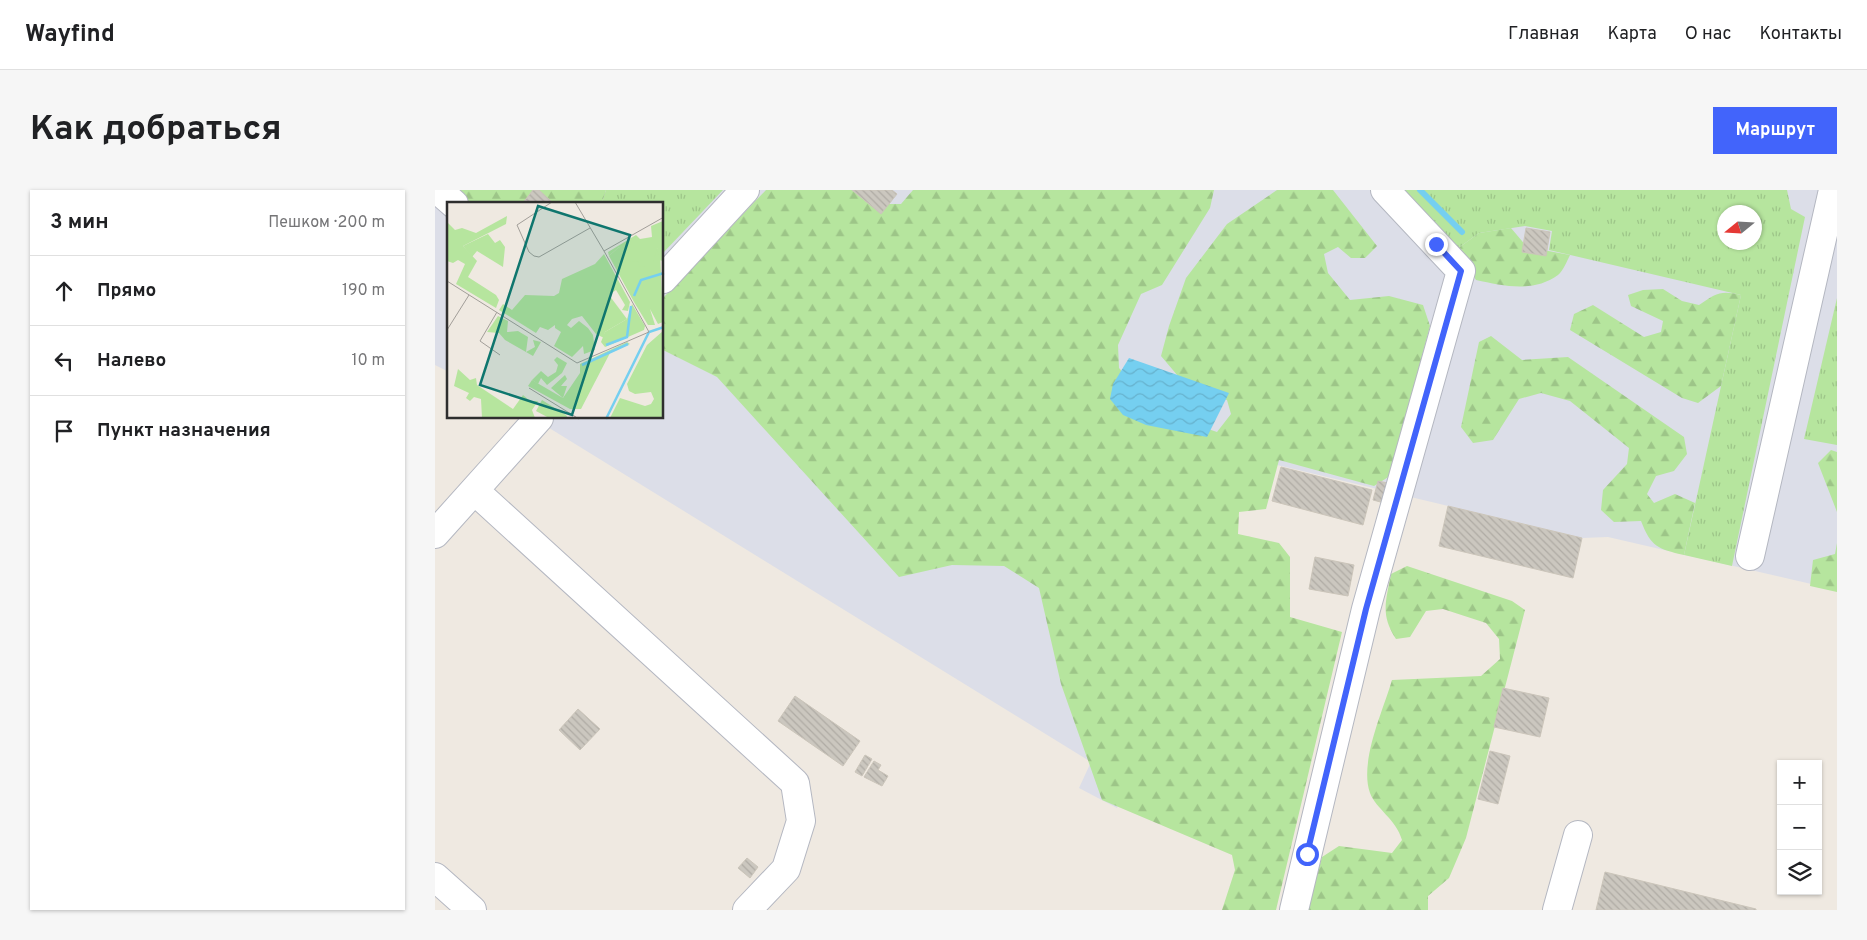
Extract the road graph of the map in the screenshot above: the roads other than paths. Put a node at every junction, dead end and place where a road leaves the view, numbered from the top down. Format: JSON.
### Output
{"nodes":[{"id":1,"x":438,"y":190,"type":"edge"},
{"id":2,"x":745,"y":190,"type":"edge"},
{"id":3,"x":1385,"y":190,"type":"edge"},
{"id":4,"x":1833,"y":190,"type":"edge"},
{"id":5,"x":452,"y":202,"type":"edge"},
{"id":6,"x":664,"y":278,"type":"edge"},
{"id":7,"x":538,"y":419,"type":"edge"},
{"id":8,"x":475,"y":491,"type":"junction"},
{"id":9,"x":435,"y":534,"type":"edge"},
{"id":10,"x":1750,"y":556,"type":"dead end"},
{"id":11,"x":1578,"y":835,"type":"dead end"},
{"id":12,"x":435,"y":876,"type":"edge"},
{"id":13,"x":472,"y":910,"type":"edge"},
{"id":14,"x":747,"y":910,"type":"edge"},
{"id":15,"x":1294,"y":910,"type":"edge"},
{"id":16,"x":1557,"y":910,"type":"edge"}],
"edges":[{"from":1,"to":5,"type":"lane"},
{"from":2,"to":6,"type":"lane"},
{"from":3,"to":15,"type":"lane"},
{"from":4,"to":10,"type":"lane"},
{"from":7,"to":8,"type":"lane"},
{"from":8,"to":9,"type":"lane"},
{"from":8,"to":14,"type":"lane"},
{"from":11,"to":16,"type":"lane"},
{"from":12,"to":13,"type":"lane"}]}
